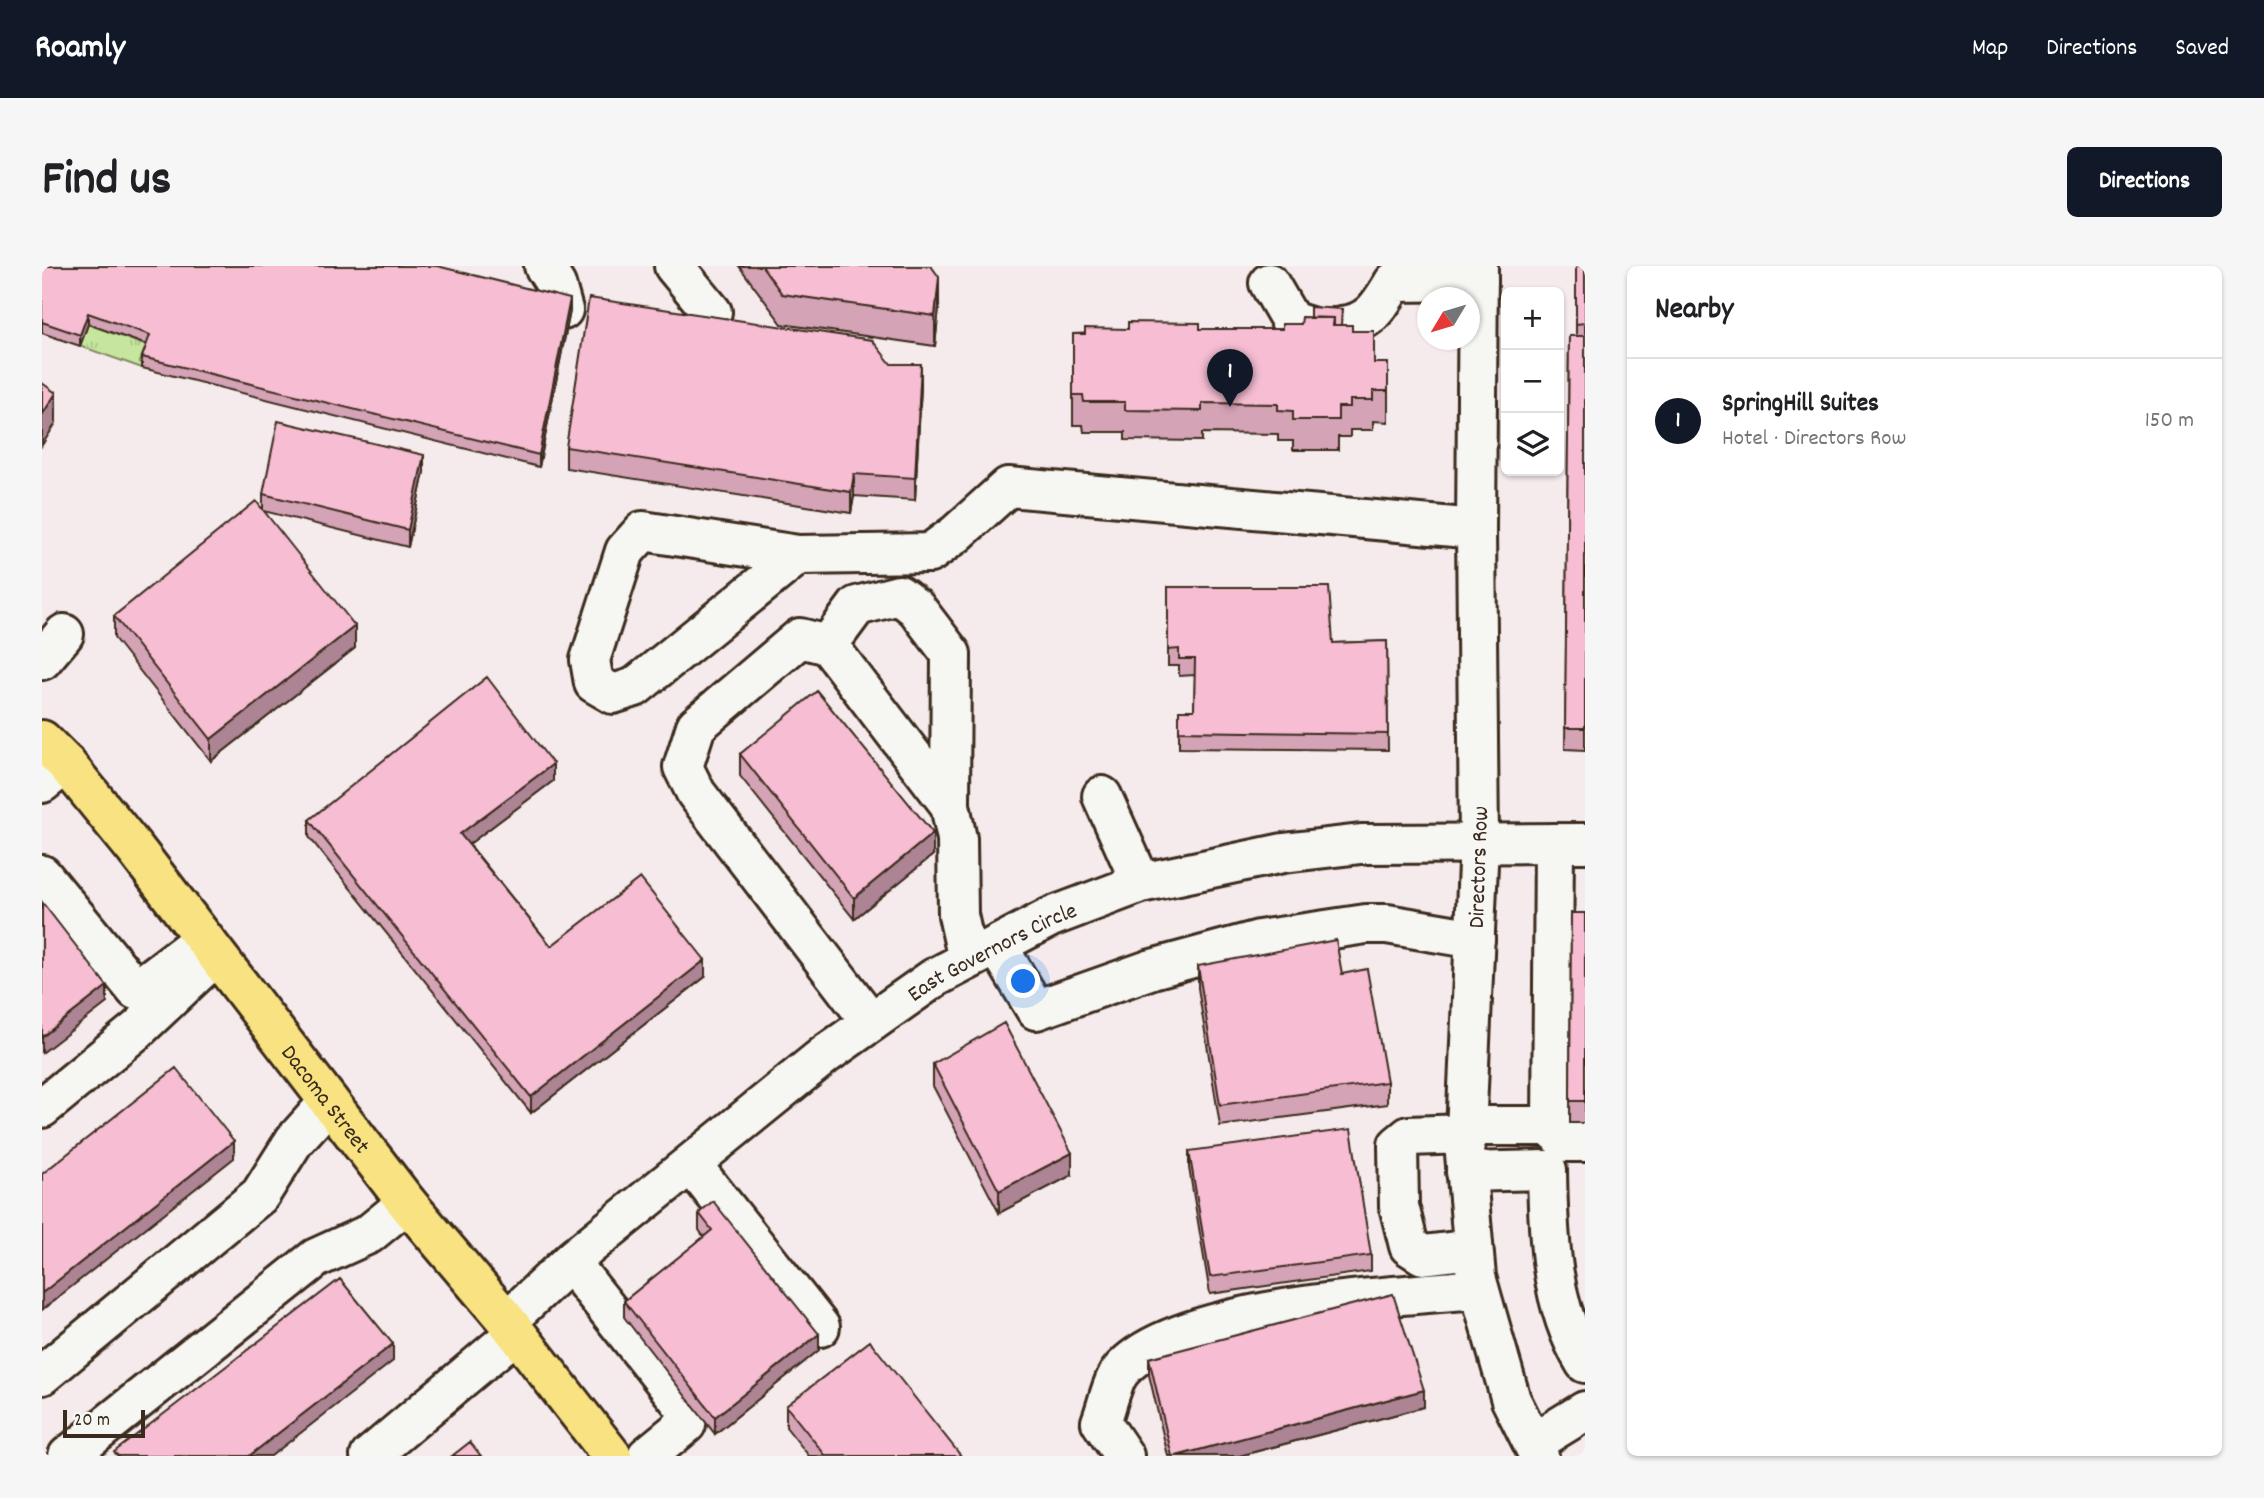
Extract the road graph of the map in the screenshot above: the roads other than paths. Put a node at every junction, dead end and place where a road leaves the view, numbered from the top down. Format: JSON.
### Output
{"nodes":[{"id":1,"x":533,"y":266,"type":"edge"},
{"id":2,"x":544,"y":266,"type":"edge"},
{"id":3,"x":674,"y":266,"type":"edge"},
{"id":4,"x":1478,"y":274,"type":"edge"},
{"id":5,"x":1269,"y":282,"type":"dead end"},
{"id":6,"x":712,"y":312,"type":"dead end"},
{"id":7,"x":1476,"y":529,"type":"junction"},
{"id":8,"x":798,"y":555,"type":"junction"},
{"id":9,"x":828,"y":645,"type":"junction"},
{"id":10,"x":50,"y":762,"type":"edge"},
{"id":11,"x":1102,"y":796,"type":"dead end"},
{"id":12,"x":950,"y":805,"type":"junction"},
{"id":13,"x":1479,"y":842,"type":"junction"},
{"id":14,"x":1569,"y":843,"type":"edge"},
{"id":15,"x":42,"y":875,"type":"edge"},
{"id":16,"x":1141,"y":883,"type":"junction"},
{"id":17,"x":1569,"y":919,"type":"edge"},
{"id":18,"x":1475,"y":939,"type":"junction"},
{"id":19,"x":210,"y":947,"type":"junction"},
{"id":20,"x":983,"y":953,"type":"junction"},
{"id":21,"x":871,"y":1023,"type":"junction"},
{"id":22,"x":329,"y":1102,"type":"junction"},
{"id":23,"x":42,"y":1108,"type":"edge"},
{"id":24,"x":1466,"y":1130,"type":"junction"},
{"id":25,"x":1568,"y":1134,"type":"edge"},
{"id":26,"x":692,"y":1165,"type":"junction"},
{"id":27,"x":1466,"y":1172,"type":"junction"},
{"id":28,"x":407,"y":1203,"type":"junction"},
{"id":29,"x":1409,"y":1246,"type":"junction"},
{"id":30,"x":1473,"y":1250,"type":"junction"},
{"id":31,"x":570,"y":1262,"type":"junction"},
{"id":32,"x":1479,"y":1289,"type":"junction"},
{"id":33,"x":1421,"y":1294,"type":"junction"},
{"id":34,"x":511,"y":1327,"type":"junction"},
{"id":35,"x":820,"y":1327,"type":"dead end"},
{"id":36,"x":1585,"y":1363,"type":"edge"},
{"id":37,"x":42,"y":1375,"type":"edge"},
{"id":38,"x":1585,"y":1411,"type":"edge"},
{"id":39,"x":1536,"y":1450,"type":"edge"},
{"id":40,"x":68,"y":1456,"type":"edge"},
{"id":41,"x":370,"y":1456,"type":"edge"},
{"id":42,"x":612,"y":1456,"type":"edge"},
{"id":43,"x":647,"y":1456,"type":"edge"},
{"id":44,"x":1124,"y":1456,"type":"edge"}],
"edges":[{"from":1,"to":2,"type":"street"},
{"from":3,"to":6,"type":"street"},
{"from":4,"to":5,"type":"street"},
{"from":4,"to":7,"type":"street","name":"Directors Row"},
{"from":7,"to":8,"type":"street"},
{"from":7,"to":13,"type":"street","name":"Directors Row"},
{"from":8,"to":8,"type":"street"},
{"from":9,"to":12,"type":"street"},
{"from":9,"to":12,"type":"street"},
{"from":9,"to":21,"type":"street"},
{"from":10,"to":19,"type":"main road","name":"Dacoma Street"},
{"from":11,"to":16,"type":"street"},
{"from":12,"to":20,"type":"street"},
{"from":13,"to":14,"type":"street","name":"East Governors Circle"},
{"from":13,"to":16,"type":"street","name":"East Governors Circle"},
{"from":13,"to":18,"type":"street","name":"Directors Row"},
{"from":14,"to":17,"type":"street"},
{"from":15,"to":19,"type":"street"},
{"from":16,"to":20,"type":"street","name":"East Governors Circle"},
{"from":17,"to":25,"type":"street"},
{"from":18,"to":20,"type":"street"},
{"from":18,"to":24,"type":"street","name":"Directors Row"},
{"from":19,"to":22,"type":"main road","name":"Dacoma Street"},
{"from":19,"to":23,"type":"street"},
{"from":20,"to":21,"type":"street","name":"East Governors Circle"},
{"from":21,"to":26,"type":"street","name":"East Governors Circle"},
{"from":22,"to":28,"type":"main road","name":"Dacoma Street"},
{"from":22,"to":37,"type":"street"},
{"from":24,"to":25,"type":"street"},
{"from":24,"to":27,"type":"street","name":"Directors Row"},
{"from":24,"to":29,"type":"street"},
{"from":26,"to":31,"type":"street","name":"East Governors Circle"},
{"from":26,"to":35,"type":"street"},
{"from":27,"to":30,"type":"street","name":"Directors Row"},
{"from":27,"to":36,"type":"street"},
{"from":28,"to":34,"type":"main road","name":"Dacoma Street"},
{"from":28,"to":40,"type":"street"},
{"from":29,"to":30,"type":"street"},
{"from":29,"to":33,"type":"street"},
{"from":30,"to":32,"type":"street","name":"Directors Row"},
{"from":31,"to":34,"type":"street","name":"East Governors Circle"},
{"from":31,"to":43,"type":"street"},
{"from":32,"to":33,"type":"street"},
{"from":32,"to":39,"type":"street","name":"Directors Row"},
{"from":33,"to":44,"type":"street"},
{"from":34,"to":41,"type":"street","name":"East Governors Circle"},
{"from":34,"to":42,"type":"main road","name":"Dacoma Street"},
{"from":38,"to":39,"type":"street"}]}
